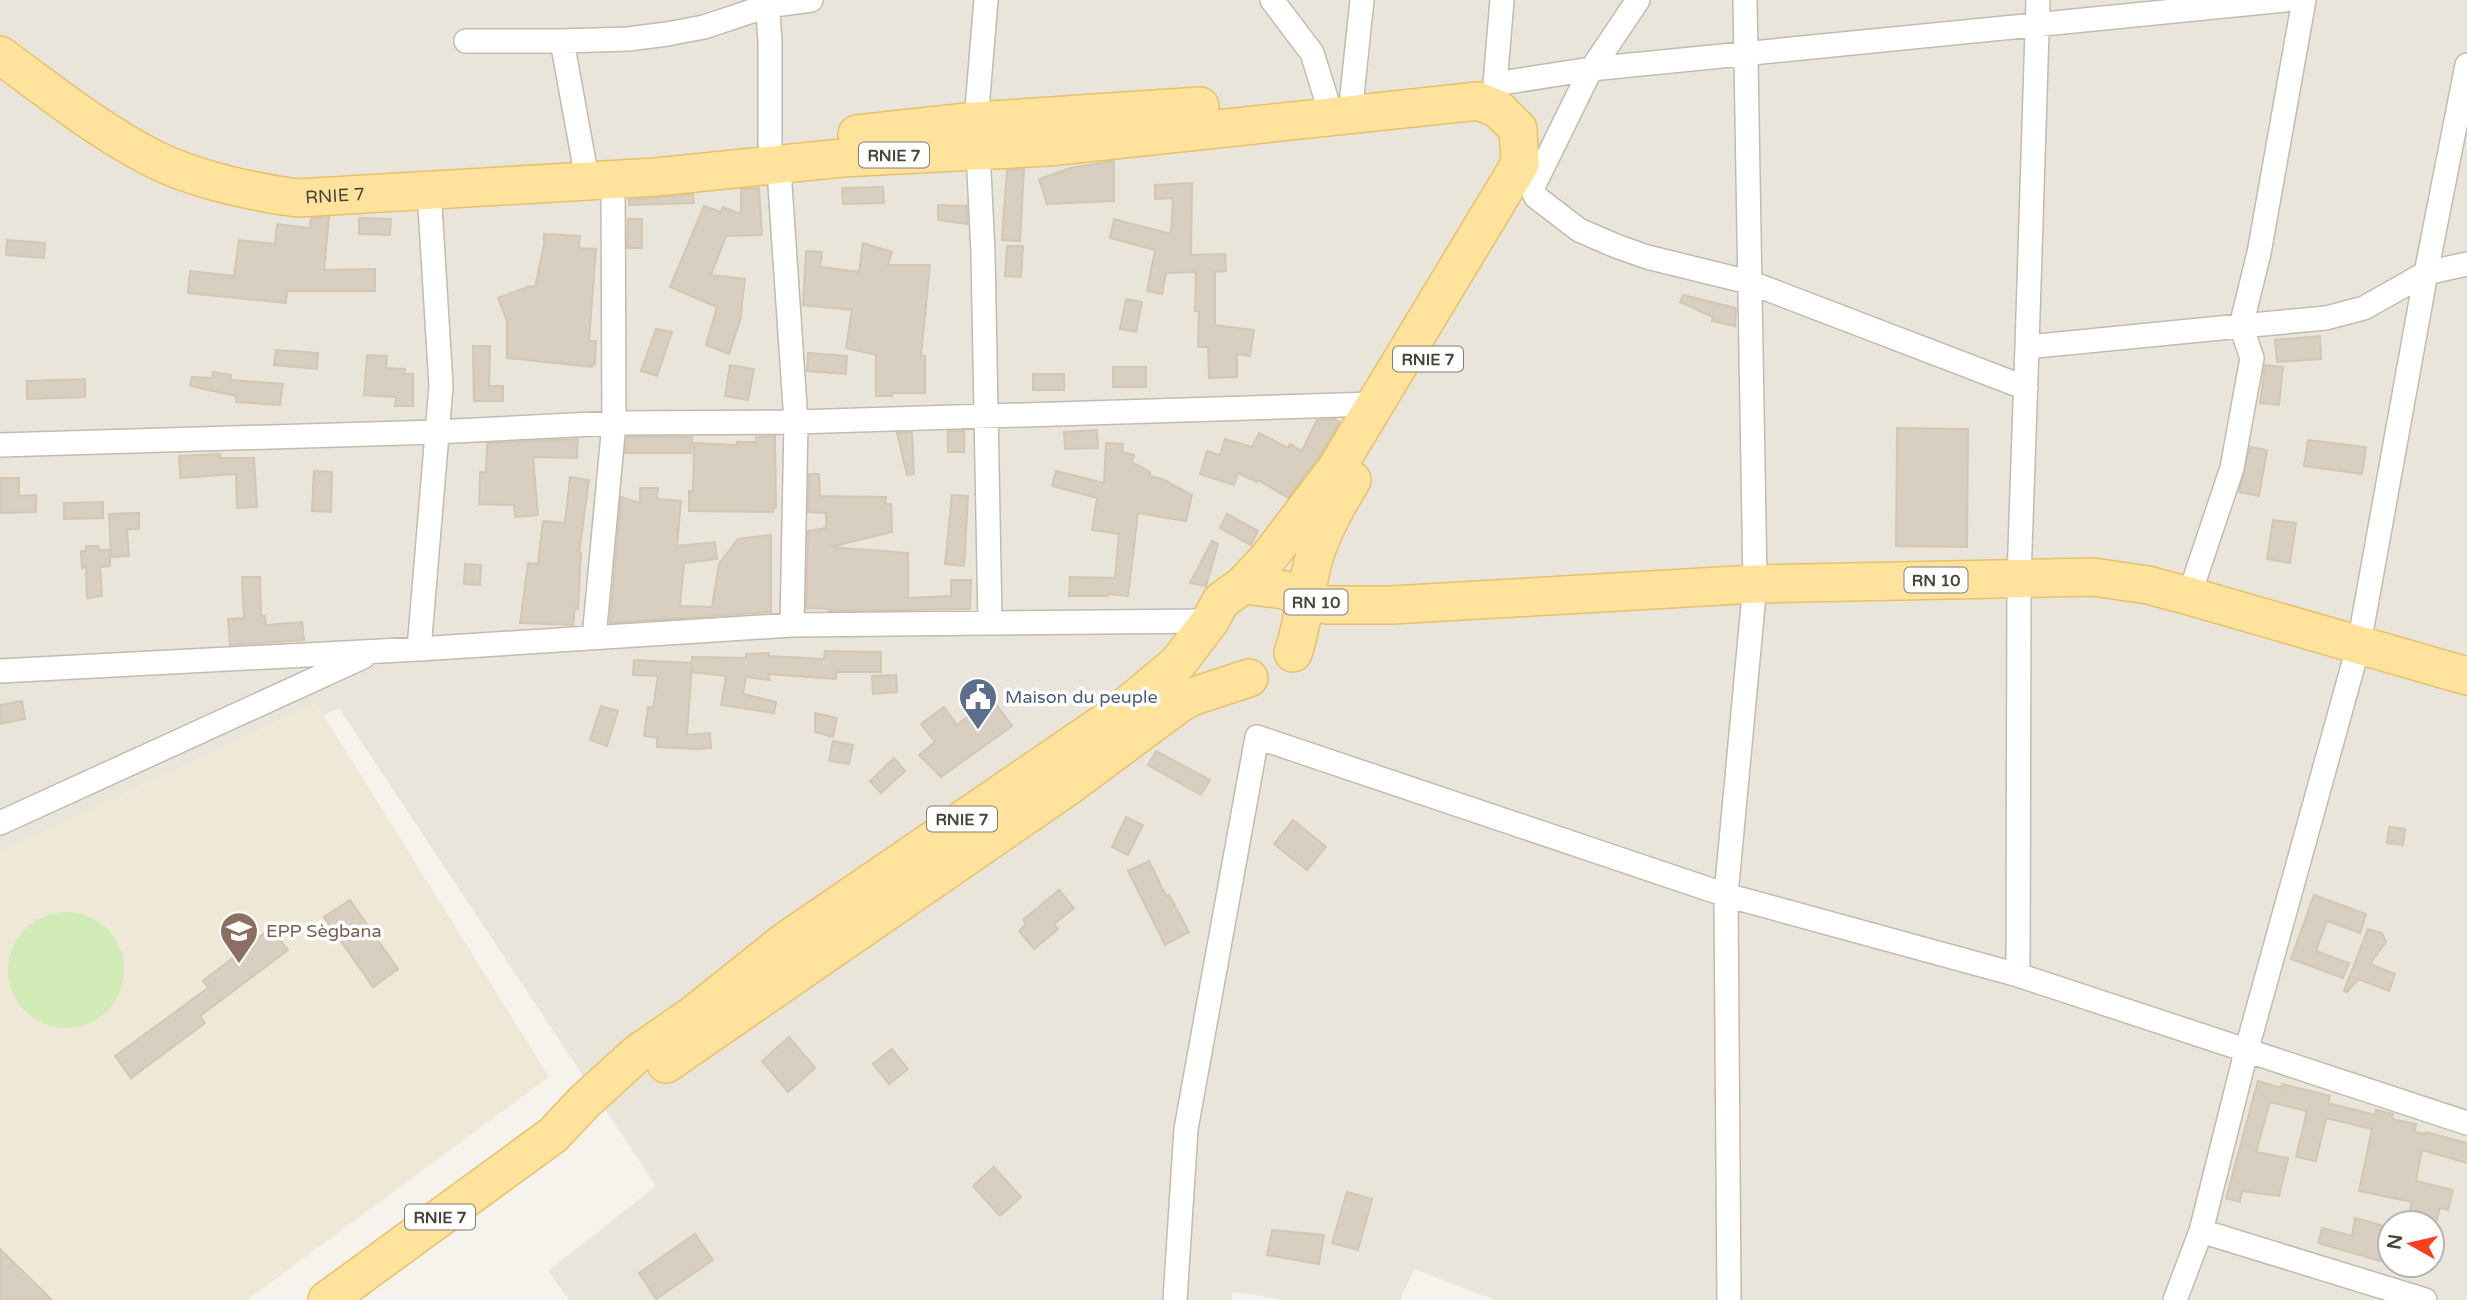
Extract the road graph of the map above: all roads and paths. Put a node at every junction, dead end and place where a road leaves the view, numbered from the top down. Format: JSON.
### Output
{"nodes":[{"id":1,"x":811,"y":0,"type":"edge"},
{"id":2,"x":986,"y":0,"type":"edge"},
{"id":3,"x":1272,"y":0,"type":"edge"},
{"id":4,"x":1362,"y":0,"type":"edge"},
{"id":5,"x":1502,"y":0,"type":"edge"},
{"id":6,"x":1638,"y":0,"type":"edge"},
{"id":7,"x":1745,"y":0,"type":"edge"},
{"id":8,"x":2038,"y":0,"type":"edge"},
{"id":9,"x":2285,"y":0,"type":"edge"},
{"id":10,"x":2304,"y":0,"type":"edge"},
{"id":11,"x":767,"y":3,"type":"edge"},
{"id":12,"x":2038,"y":24,"type":"junction"},
{"id":13,"x":466,"y":41,"type":"dead end"},
{"id":14,"x":562,"y":41,"type":"junction"},
{"id":15,"x":0,"y":55,"type":"edge"},
{"id":16,"x":1746,"y":55,"type":"junction"},
{"id":17,"x":2467,"y":65,"type":"edge"},
{"id":18,"x":1591,"y":69,"type":"junction"},
{"id":19,"x":1495,"y":84,"type":"junction"},
{"id":20,"x":1339,"y":97,"type":"junction"},
{"id":21,"x":977,"y":136,"type":"junction"},
{"id":22,"x":775,"y":153,"type":"junction"},
{"id":23,"x":1531,"y":166,"type":"junction"},
{"id":24,"x":599,"y":171,"type":"junction"},
{"id":25,"x":226,"y":183,"type":"junction"},
{"id":26,"x":429,"y":190,"type":"junction"},
{"id":27,"x":2467,"y":264,"type":"edge"},
{"id":28,"x":2426,"y":273,"type":"junction"},
{"id":29,"x":1749,"y":282,"type":"junction"},
{"id":30,"x":2241,"y":326,"type":"junction"},
{"id":31,"x":2027,"y":347,"type":"junction"},
{"id":32,"x":2025,"y":388,"type":"junction"},
{"id":33,"x":1373,"y":404,"type":"junction"},
{"id":34,"x":986,"y":416,"type":"junction"},
{"id":35,"x":796,"y":422,"type":"junction"},
{"id":36,"x":614,"y":423,"type":"junction"},
{"id":37,"x":436,"y":432,"type":"junction"},
{"id":38,"x":0,"y":445,"type":"edge"},
{"id":39,"x":2019,"y":578,"type":"junction"},
{"id":40,"x":1755,"y":584,"type":"junction"},
{"id":41,"x":1243,"y":585,"type":"junction"},
{"id":42,"x":2189,"y":596,"type":"junction"},
{"id":43,"x":1305,"y":600,"type":"junction"},
{"id":44,"x":1392,"y":605,"type":"junction"},
{"id":45,"x":1210,"y":621,"type":"junction"},
{"id":46,"x":990,"y":623,"type":"junction"},
{"id":47,"x":792,"y":625,"type":"junction"},
{"id":48,"x":594,"y":638,"type":"junction"},
{"id":49,"x":2359,"y":644,"type":"junction"},
{"id":50,"x":419,"y":649,"type":"junction"},
{"id":51,"x":375,"y":651,"type":"junction"},
{"id":52,"x":1293,"y":653,"type":"junction"},
{"id":53,"x":0,"y":671,"type":"edge"},
{"id":54,"x":2467,"y":676,"type":"edge"},
{"id":55,"x":1249,"y":678,"type":"junction"},
{"id":56,"x":0,"y":823,"type":"edge"},
{"id":57,"x":1726,"y":895,"type":"junction"},
{"id":58,"x":2018,"y":975,"type":"junction"},
{"id":59,"x":2246,"y":1052,"type":"junction"},
{"id":60,"x":2467,"y":1123,"type":"edge"},
{"id":61,"x":553,"y":1135,"type":"junction"},
{"id":62,"x":2201,"y":1231,"type":"junction"},
{"id":63,"x":2348,"y":1289,"type":"edge"},
{"id":64,"x":327,"y":1300,"type":"edge"},
{"id":65,"x":1175,"y":1300,"type":"edge"},
{"id":66,"x":1729,"y":1300,"type":"edge"},
{"id":67,"x":2175,"y":1300,"type":"edge"},
{"id":68,"x":2425,"y":1300,"type":"edge"}],
"edges":[{"from":1,"to":11,"type":"street"},
{"from":2,"to":21,"type":"street"},
{"from":3,"to":20,"type":"street"},
{"from":4,"to":20,"type":"street"},
{"from":5,"to":19,"type":"street"},
{"from":6,"to":18,"type":"street"},
{"from":7,"to":16,"type":"street"},
{"from":8,"to":12,"type":"street"},
{"from":9,"to":12,"type":"street"},
{"from":10,"to":30,"type":"street"},
{"from":11,"to":14,"type":"street"},
{"from":11,"to":22,"type":"street"},
{"from":12,"to":16,"type":"street"},
{"from":12,"to":31,"type":"street"},
{"from":13,"to":14,"type":"street"},
{"from":14,"to":24,"type":"street"},
{"from":15,"to":25,"type":"main road"},
{"from":16,"to":18,"type":"street"},
{"from":16,"to":29,"type":"street"},
{"from":17,"to":28,"type":"street"},
{"from":18,"to":19,"type":"street"},
{"from":18,"to":23,"type":"street"},
{"from":18,"to":23,"type":"street"},
{"from":19,"to":20,"type":"main road","name":"RNIE 7","number":"RNIE 7"},
{"from":19,"to":23,"type":"main road"},
{"from":20,"to":21,"type":"main road","name":"RNIE 7","number":"RNIE 7"},
{"from":21,"to":22,"type":"main road","name":"RNIE 7","number":"RNIE 7"},
{"from":21,"to":23,"type":"main road","name":"RNIE 7","number":"RNIE 7"},
{"from":21,"to":34,"type":"street"},
{"from":22,"to":24,"type":"main road","name":"RNIE 7","number":"RNIE 7"},
{"from":22,"to":35,"type":"street"},
{"from":23,"to":29,"type":"street"},
{"from":23,"to":33,"type":"main road","name":"RNIE 7","number":"RNIE 7"},
{"from":23,"to":43,"type":"main road","name":"RNIE 7","number":"RNIE 7"},
{"from":24,"to":25,"type":"main road","name":"RNIE 7","number":"RNIE 7"},
{"from":24,"to":26,"type":"main road","name":"RNIE 7","number":"RNIE 7"},
{"from":24,"to":36,"type":"street"},
{"from":25,"to":26,"type":"main road","name":"RNIE 7","number":"RNIE 7"},
{"from":26,"to":37,"type":"street"},
{"from":27,"to":28,"type":"street"},
{"from":28,"to":30,"type":"street"},
{"from":28,"to":49,"type":"street"},
{"from":29,"to":32,"type":"street"},
{"from":29,"to":40,"type":"street"},
{"from":30,"to":31,"type":"street"},
{"from":30,"to":42,"type":"street"},
{"from":31,"to":32,"type":"street"},
{"from":32,"to":39,"type":"street"},
{"from":33,"to":34,"type":"street"},
{"from":33,"to":41,"type":"main road","name":"RNIE 7","number":"RNIE 7"},
{"from":34,"to":35,"type":"street"},
{"from":34,"to":46,"type":"street"},
{"from":35,"to":36,"type":"street"},
{"from":35,"to":47,"type":"street"},
{"from":36,"to":37,"type":"street"},
{"from":36,"to":48,"type":"street"},
{"from":37,"to":38,"type":"street"},
{"from":37,"to":50,"type":"street"},
{"from":39,"to":40,"type":"main road","number":"RN 10"},
{"from":39,"to":42,"type":"main road","number":"RN 10"},
{"from":39,"to":58,"type":"street"},
{"from":40,"to":44,"type":"main road","number":"RN 10"},
{"from":40,"to":57,"type":"street"},
{"from":41,"to":43,"type":"main road","number":"RN 10"},
{"from":41,"to":45,"type":"main road","name":"RNIE 7","number":"RNIE 7"},
{"from":42,"to":49,"type":"main road","number":"RN 10"},
{"from":43,"to":44,"type":"main road","number":"RN 10"},
{"from":43,"to":52,"type":"main road","name":"RNIE 7","number":"RNIE 7"},
{"from":44,"to":52,"type":"main road","number":"RN 10"},
{"from":45,"to":46,"type":"street"},
{"from":45,"to":55,"type":"main road"},
{"from":45,"to":61,"type":"main road","name":"RNIE 7","number":"RNIE 7"},
{"from":46,"to":47,"type":"street"},
{"from":47,"to":48,"type":"street"},
{"from":48,"to":50,"type":"street"},
{"from":49,"to":54,"type":"main road","number":"RN 10"},
{"from":49,"to":59,"type":"street"},
{"from":50,"to":51,"type":"street"},
{"from":51,"to":53,"type":"street"},
{"from":51,"to":56,"type":"street"},
{"from":52,"to":55,"type":"main road","number":"RN 10"},
{"from":55,"to":61,"type":"main road","name":"RNIE 7","number":"RNIE 7"},
{"from":57,"to":58,"type":"street"},
{"from":57,"to":65,"type":"street"},
{"from":57,"to":66,"type":"street"},
{"from":58,"to":59,"type":"street"},
{"from":59,"to":60,"type":"street"},
{"from":59,"to":62,"type":"street"},
{"from":61,"to":64,"type":"main road","name":"RNIE 7","number":"RNIE 7"},
{"from":62,"to":63,"type":"street"},
{"from":62,"to":67,"type":"street"},
{"from":63,"to":68,"type":"street"}]}
